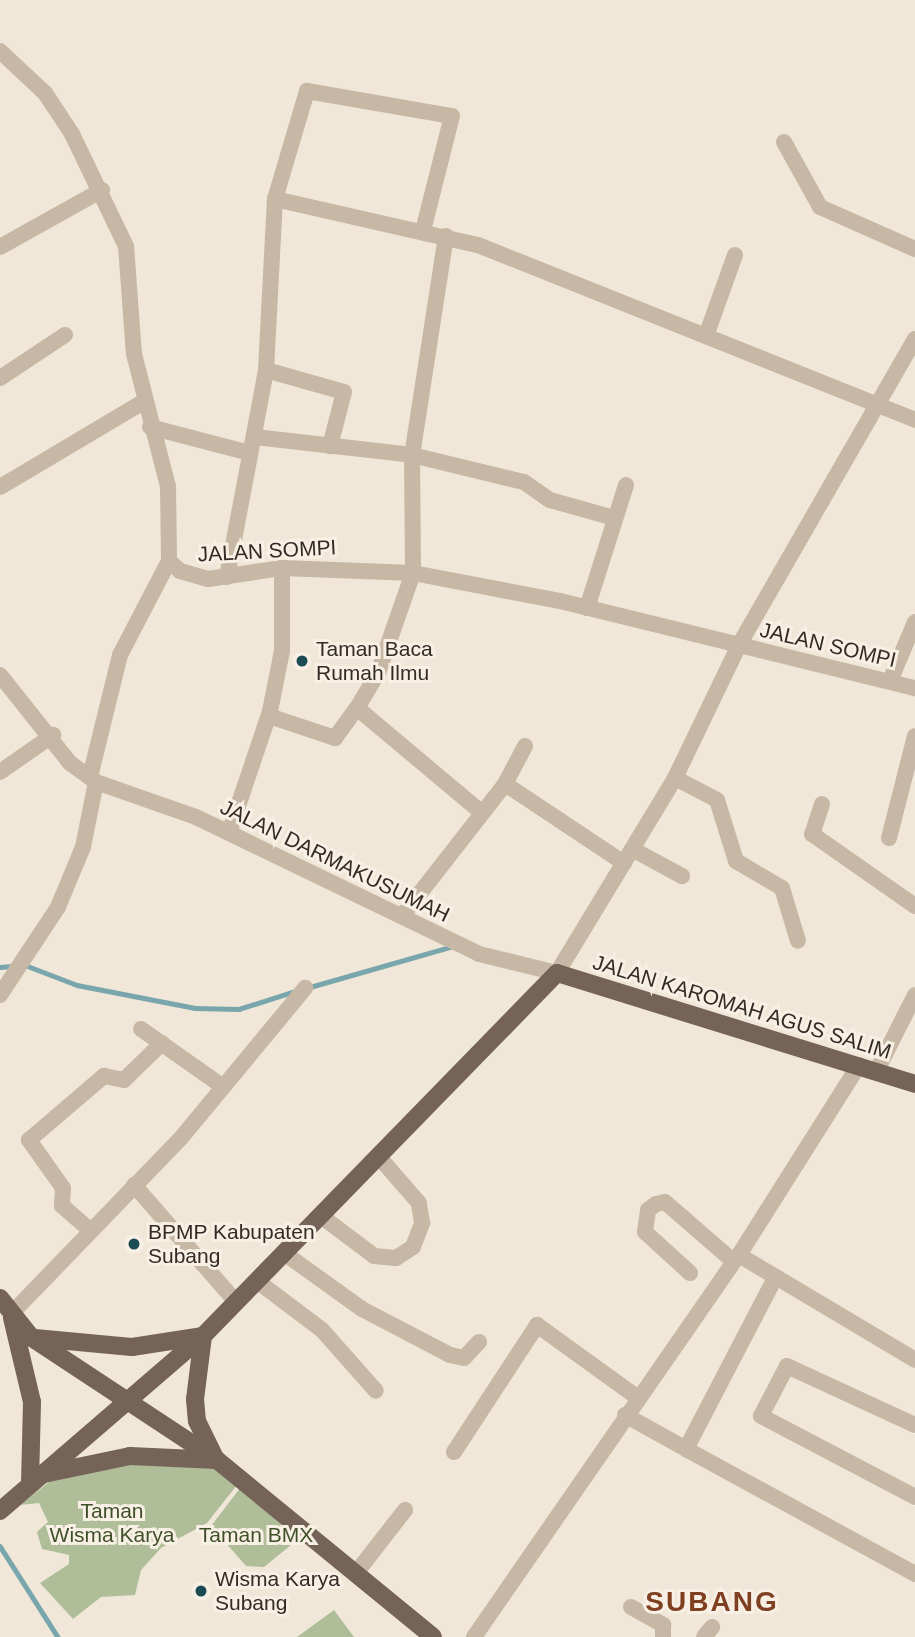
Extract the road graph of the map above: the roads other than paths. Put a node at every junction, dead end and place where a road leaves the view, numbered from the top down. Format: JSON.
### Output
{"nodes":[{"id":1,"x":0,"y":51,"type":"edge"},
{"id":2,"x":784,"y":142,"type":"dead end"},
{"id":3,"x":102,"y":190,"type":"junction"},
{"id":4,"x":275,"y":199,"type":"junction"},
{"id":5,"x":423,"y":231,"type":"junction"},
{"id":6,"x":446,"y":236,"type":"junction"},
{"id":7,"x":0,"y":247,"type":"edge"},
{"id":8,"x":915,"y":250,"type":"edge"},
{"id":9,"x":735,"y":255,"type":"dead end"},
{"id":10,"x":65,"y":335,"type":"dead end"},
{"id":11,"x":706,"y":336,"type":"junction"},
{"id":12,"x":915,"y":338,"type":"edge"},
{"id":13,"x":266,"y":370,"type":"junction"},
{"id":14,"x":0,"y":378,"type":"edge"},
{"id":15,"x":143,"y":402,"type":"junction"},
{"id":16,"x":879,"y":405,"type":"junction"},
{"id":17,"x":915,"y":420,"type":"edge"},
{"id":18,"x":150,"y":427,"type":"junction"},
{"id":19,"x":255,"y":437,"type":"junction"},
{"id":20,"x":330,"y":446,"type":"junction"},
{"id":21,"x":250,"y":453,"type":"junction"},
{"id":22,"x":412,"y":456,"type":"junction"},
{"id":23,"x":625,"y":485,"type":"dead end"},
{"id":24,"x":0,"y":487,"type":"edge"},
{"id":25,"x":614,"y":518,"type":"junction"},
{"id":26,"x":169,"y":561,"type":"junction"},
{"id":27,"x":282,"y":568,"type":"junction"},
{"id":28,"x":413,"y":573,"type":"junction"},
{"id":29,"x":227,"y":577,"type":"junction"},
{"id":30,"x":587,"y":608,"type":"junction"},
{"id":31,"x":915,"y":622,"type":"edge"},
{"id":32,"x":739,"y":645,"type":"junction"},
{"id":33,"x":0,"y":676,"type":"edge"},
{"id":34,"x":890,"y":681,"type":"junction"},
{"id":35,"x":915,"y":688,"type":"edge"},
{"id":36,"x":357,"y":708,"type":"junction"},
{"id":37,"x":269,"y":716,"type":"junction"},
{"id":38,"x":52,"y":735,"type":"junction"},
{"id":39,"x":915,"y":736,"type":"edge"},
{"id":40,"x":525,"y":746,"type":"dead end"},
{"id":41,"x":0,"y":772,"type":"edge"},
{"id":42,"x":675,"y":778,"type":"junction"},
{"id":43,"x":93,"y":780,"type":"junction"},
{"id":44,"x":505,"y":784,"type":"junction"},
{"id":45,"x":821,"y":804,"type":"dead end"},
{"id":46,"x":481,"y":812,"type":"junction"},
{"id":47,"x":229,"y":833,"type":"junction"},
{"id":48,"x":888,"y":838,"type":"dead end"},
{"id":49,"x":628,"y":856,"type":"junction"},
{"id":50,"x":682,"y":876,"type":"dead end"},
{"id":51,"x":915,"y":906,"type":"edge"},
{"id":52,"x":401,"y":916,"type":"junction"},
{"id":53,"x":798,"y":941,"type":"dead end"},
{"id":54,"x":557,"y":973,"type":"junction"},
{"id":55,"x":305,"y":988,"type":"dead end"},
{"id":56,"x":0,"y":995,"type":"edge"},
{"id":57,"x":915,"y":995,"type":"edge"},
{"id":58,"x":141,"y":1029,"type":"dead end"},
{"id":59,"x":162,"y":1043,"type":"junction"},
{"id":60,"x":868,"y":1068,"type":"junction"},
{"id":61,"x":915,"y":1084,"type":"edge"},
{"id":62,"x":222,"y":1086,"type":"junction"},
{"id":63,"x":379,"y":1157,"type":"junction"},
{"id":64,"x":134,"y":1185,"type":"junction"},
{"id":65,"x":321,"y":1216,"type":"junction"},
{"id":66,"x":91,"y":1231,"type":"junction"},
{"id":67,"x":284,"y":1253,"type":"junction"},
{"id":68,"x":736,"y":1258,"type":"junction"},
{"id":69,"x":690,"y":1273,"type":"dead end"},
{"id":70,"x":775,"y":1278,"type":"junction"},
{"id":71,"x":257,"y":1281,"type":"junction"},
{"id":72,"x":0,"y":1298,"type":"edge"},
{"id":73,"x":236,"y":1302,"type":"junction"},
{"id":74,"x":11,"y":1314,"type":"junction"},
{"id":75,"x":203,"y":1336,"type":"junction"},
{"id":76,"x":32,"y":1338,"type":"junction"},
{"id":77,"x":479,"y":1342,"type":"dead end"},
{"id":78,"x":915,"y":1360,"type":"edge"},
{"id":79,"x":376,"y":1391,"type":"dead end"},
{"id":80,"x":637,"y":1397,"type":"junction"},
{"id":81,"x":126,"y":1401,"type":"junction"},
{"id":82,"x":625,"y":1415,"type":"junction"},
{"id":83,"x":915,"y":1425,"type":"edge"},
{"id":84,"x":685,"y":1449,"type":"junction"},
{"id":85,"x":454,"y":1452,"type":"dead end"},
{"id":86,"x":217,"y":1460,"type":"junction"},
{"id":87,"x":35,"y":1479,"type":"junction"},
{"id":88,"x":915,"y":1497,"type":"edge"},
{"id":89,"x":405,"y":1510,"type":"dead end"},
{"id":90,"x":0,"y":1511,"type":"edge"},
{"id":91,"x":356,"y":1573,"type":"junction"},
{"id":92,"x":915,"y":1574,"type":"edge"},
{"id":93,"x":631,"y":1607,"type":"dead end"},
{"id":94,"x":433,"y":1637,"type":"edge"},
{"id":95,"x":474,"y":1637,"type":"edge"},
{"id":96,"x":663,"y":1637,"type":"edge"}],
"edges":[{"from":1,"to":3,"type":"street","name":"JALAN SOMPI"},
{"from":2,"to":8,"type":"street"},
{"from":3,"to":7,"type":"street"},
{"from":3,"to":15,"type":"street","name":"JALAN SOMPI"},
{"from":4,"to":5,"type":"street"},
{"from":4,"to":5,"type":"street"},
{"from":4,"to":13,"type":"street"},
{"from":5,"to":6,"type":"street"},
{"from":6,"to":11,"type":"street"},
{"from":6,"to":22,"type":"street"},
{"from":9,"to":11,"type":"street"},
{"from":10,"to":14,"type":"street"},
{"from":11,"to":16,"type":"street"},
{"from":12,"to":16,"type":"street"},
{"from":13,"to":19,"type":"street"},
{"from":13,"to":20,"type":"street"},
{"from":15,"to":18,"type":"street","name":"JALAN SOMPI"},
{"from":15,"to":24,"type":"street"},
{"from":16,"to":17,"type":"street"},
{"from":16,"to":32,"type":"street"},
{"from":18,"to":21,"type":"street"},
{"from":18,"to":26,"type":"street","name":"JALAN SOMPI"},
{"from":19,"to":20,"type":"street"},
{"from":19,"to":21,"type":"street"},
{"from":20,"to":22,"type":"street"},
{"from":21,"to":29,"type":"street"},
{"from":22,"to":25,"type":"street"},
{"from":22,"to":28,"type":"street"},
{"from":23,"to":25,"type":"street"},
{"from":25,"to":30,"type":"street"},
{"from":26,"to":29,"type":"street","name":"JALAN SOMPI"},
{"from":26,"to":43,"type":"street"},
{"from":27,"to":28,"type":"street","name":"JALAN SOMPI"},
{"from":27,"to":29,"type":"street","name":"JALAN SOMPI"},
{"from":27,"to":37,"type":"street"},
{"from":28,"to":30,"type":"street","name":"JALAN SOMPI"},
{"from":28,"to":36,"type":"street"},
{"from":30,"to":32,"type":"street","name":"JALAN SOMPI"},
{"from":31,"to":34,"type":"street"},
{"from":32,"to":34,"type":"street","name":"JALAN SOMPI"},
{"from":32,"to":42,"type":"street"},
{"from":33,"to":38,"type":"street"},
{"from":34,"to":35,"type":"street","name":"JALAN SOMPI"},
{"from":36,"to":37,"type":"street"},
{"from":36,"to":46,"type":"street"},
{"from":37,"to":47,"type":"street"},
{"from":38,"to":41,"type":"street"},
{"from":38,"to":43,"type":"street"},
{"from":39,"to":48,"type":"street"},
{"from":40,"to":44,"type":"street"},
{"from":42,"to":49,"type":"street"},
{"from":42,"to":53,"type":"street"},
{"from":43,"to":47,"type":"street","name":"JALAN DARMAKUSUMAH"},
{"from":43,"to":56,"type":"street"},
{"from":44,"to":46,"type":"street"},
{"from":44,"to":49,"type":"street"},
{"from":45,"to":51,"type":"street"},
{"from":46,"to":52,"type":"street"},
{"from":47,"to":52,"type":"street","name":"JALAN DARMAKUSUMAH"},
{"from":49,"to":50,"type":"street"},
{"from":49,"to":54,"type":"street"},
{"from":52,"to":54,"type":"street","name":"JALAN DARMAKUSUMAH"},
{"from":54,"to":60,"type":"main road","name":"JALAN KAROMAH AGUS SALIM"},
{"from":54,"to":63,"type":"main road"},
{"from":55,"to":62,"type":"street"},
{"from":57,"to":60,"type":"street"},
{"from":58,"to":59,"type":"street"},
{"from":59,"to":62,"type":"street"},
{"from":59,"to":66,"type":"street"},
{"from":60,"to":61,"type":"main road","name":"JALAN KAROMAH AGUS SALIM"},
{"from":60,"to":68,"type":"street"},
{"from":62,"to":64,"type":"street"},
{"from":63,"to":65,"type":"main road"},
{"from":63,"to":65,"type":"street"},
{"from":64,"to":66,"type":"street"},
{"from":64,"to":73,"type":"street"},
{"from":65,"to":67,"type":"main road"},
{"from":66,"to":74,"type":"street"},
{"from":67,"to":71,"type":"main road"},
{"from":67,"to":77,"type":"street"},
{"from":68,"to":69,"type":"street"},
{"from":68,"to":70,"type":"street"},
{"from":68,"to":80,"type":"street"},
{"from":70,"to":78,"type":"street"},
{"from":70,"to":84,"type":"street"},
{"from":71,"to":73,"type":"main road"},
{"from":71,"to":79,"type":"street"},
{"from":72,"to":74,"type":"main road"},
{"from":73,"to":75,"type":"main road"},
{"from":74,"to":76,"type":"main road"},
{"from":74,"to":87,"type":"main road"},
{"from":75,"to":76,"type":"main road"},
{"from":75,"to":81,"type":"main road"},
{"from":75,"to":86,"type":"main road"},
{"from":76,"to":81,"type":"main road"},
{"from":80,"to":82,"type":"street"},
{"from":80,"to":85,"type":"street"},
{"from":81,"to":86,"type":"main road"},
{"from":81,"to":87,"type":"main road"},
{"from":82,"to":84,"type":"street"},
{"from":82,"to":95,"type":"street"},
{"from":83,"to":88,"type":"street"},
{"from":84,"to":92,"type":"street"},
{"from":86,"to":87,"type":"main road"},
{"from":86,"to":91,"type":"main road"},
{"from":87,"to":90,"type":"main road"},
{"from":89,"to":91,"type":"street"},
{"from":91,"to":94,"type":"main road"},
{"from":93,"to":96,"type":"street"}]}
